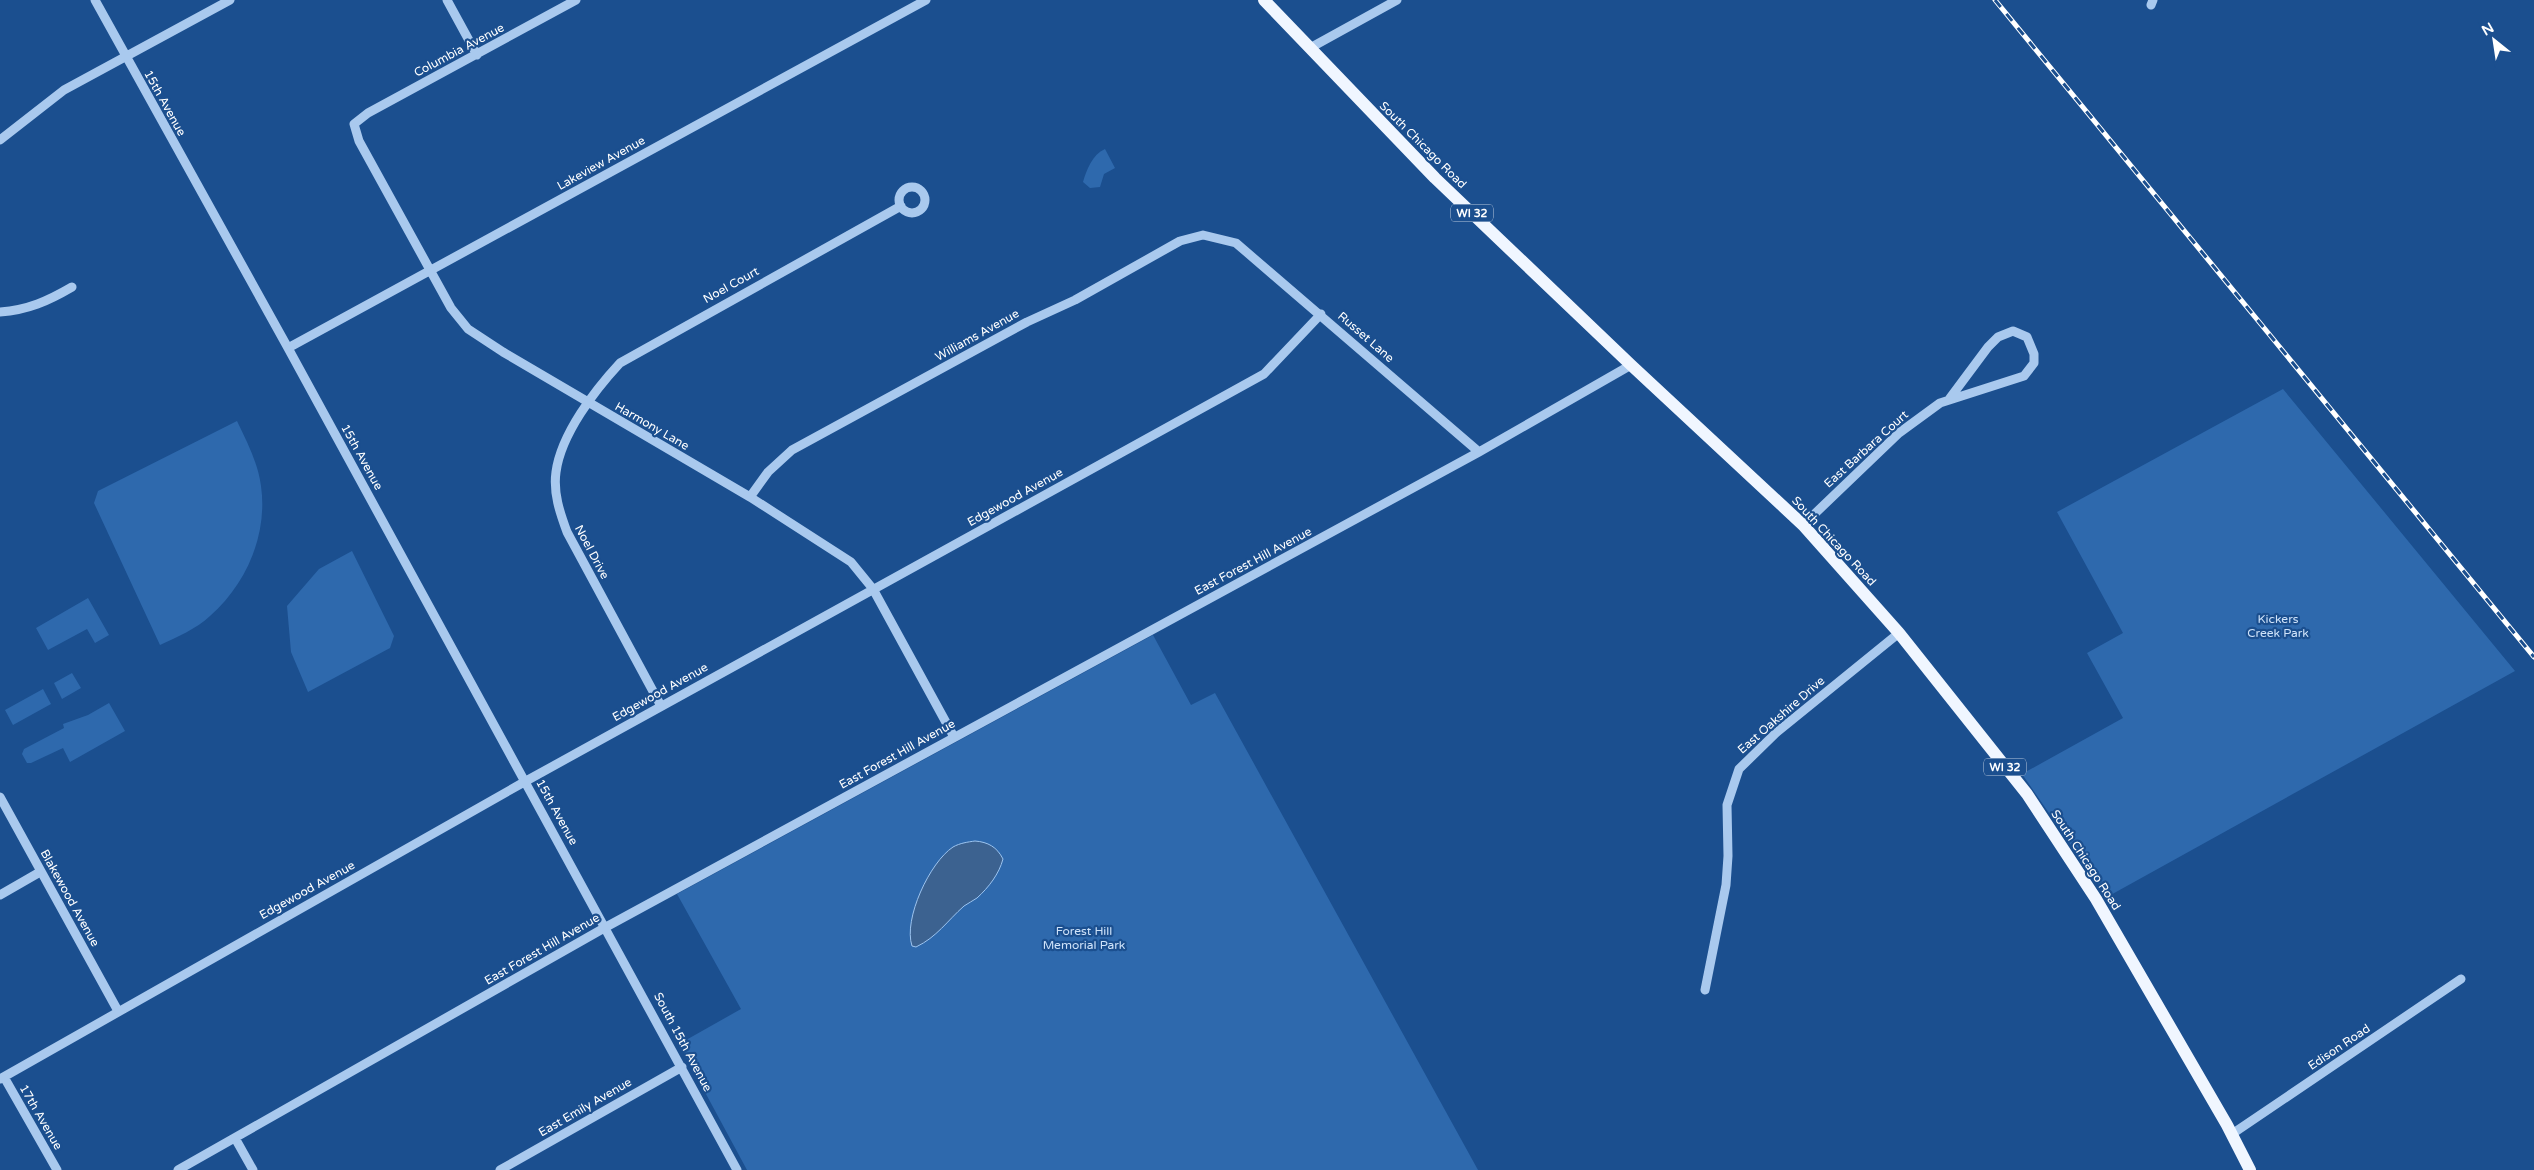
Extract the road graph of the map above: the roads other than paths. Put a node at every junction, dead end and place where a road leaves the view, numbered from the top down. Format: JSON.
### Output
{"nodes":[{"id":1,"x":94,"y":0,"type":"edge"},
{"id":2,"x":230,"y":0,"type":"edge"},
{"id":3,"x":447,"y":0,"type":"edge"},
{"id":4,"x":576,"y":0,"type":"edge"},
{"id":5,"x":926,"y":0,"type":"edge"},
{"id":6,"x":1264,"y":0,"type":"edge"},
{"id":7,"x":1397,"y":0,"type":"edge"},
{"id":8,"x":1310,"y":48,"type":"junction"},
{"id":9,"x":476,"y":55,"type":"junction"},
{"id":10,"x":125,"y":56,"type":"junction"},
{"id":11,"x":354,"y":124,"type":"joint"},
{"id":12,"x":0,"y":140,"type":"edge"},
{"id":13,"x":901,"y":206,"type":"dead end"},
{"id":14,"x":1236,"y":243,"type":"joint"},
{"id":15,"x":429,"y":270,"type":"junction"},
{"id":16,"x":72,"y":288,"type":"dead end"},
{"id":17,"x":0,"y":312,"type":"edge"},
{"id":18,"x":1321,"y":314,"type":"junction"},
{"id":19,"x":288,"y":348,"type":"junction"},
{"id":20,"x":1631,"y":365,"type":"junction"},
{"id":21,"x":1950,"y":398,"type":"junction"},
{"id":22,"x":588,"y":404,"type":"junction"},
{"id":23,"x":1479,"y":452,"type":"junction"},
{"id":24,"x":750,"y":497,"type":"junction"},
{"id":25,"x":1803,"y":525,"type":"junction"},
{"id":26,"x":873,"y":589,"type":"junction"},
{"id":27,"x":1899,"y":633,"type":"junction"},
{"id":28,"x":661,"y":706,"type":"junction"},
{"id":29,"x":954,"y":737,"type":"junction"},
{"id":30,"x":526,"y":782,"type":"junction"},
{"id":31,"x":0,"y":797,"type":"edge"},
{"id":32,"x":40,"y":872,"type":"junction"},
{"id":33,"x":0,"y":895,"type":"edge"},
{"id":34,"x":606,"y":927,"type":"junction"},
{"id":35,"x":2461,"y":979,"type":"dead end"},
{"id":36,"x":1706,"y":990,"type":"dead end"},
{"id":37,"x":118,"y":1011,"type":"junction"},
{"id":38,"x":682,"y":1067,"type":"junction"},
{"id":39,"x":2,"y":1078,"type":"edge"},
{"id":40,"x":2232,"y":1134,"type":"junction"},
{"id":41,"x":234,"y":1138,"type":"junction"},
{"id":42,"x":57,"y":1170,"type":"edge"},
{"id":43,"x":178,"y":1170,"type":"edge"},
{"id":44,"x":253,"y":1170,"type":"edge"},
{"id":45,"x":500,"y":1170,"type":"edge"},
{"id":46,"x":737,"y":1170,"type":"edge"},
{"id":47,"x":2250,"y":1170,"type":"edge"}],
"edges":[{"from":1,"to":10,"type":"street","name":"15th Avenue"},
{"from":2,"to":10,"type":"street"},
{"from":3,"to":9,"type":"street"},
{"from":4,"to":9,"type":"street","name":"Columbia Avenue"},
{"from":5,"to":15,"type":"street","name":"Lakeview Avenue"},
{"from":6,"to":8,"type":"main road","name":"South Chicago Road","number":"WI 32"},
{"from":7,"to":8,"type":"street"},
{"from":8,"to":20,"type":"main road","name":"South Chicago Road","number":"WI 32"},
{"from":9,"to":11,"type":"street","name":"Columbia Avenue"},
{"from":10,"to":12,"type":"street"},
{"from":10,"to":19,"type":"street","name":"15th Avenue"},
{"from":11,"to":15,"type":"street","name":"Harmony Lane"},
{"from":13,"to":22,"type":"street","name":"Noel Court"},
{"from":14,"to":18,"type":"street","name":"Russet Lane"},
{"from":14,"to":24,"type":"street","name":"Williams Avenue"},
{"from":15,"to":19,"type":"street","name":"Lakeview Avenue"},
{"from":15,"to":22,"type":"street","name":"Harmony Lane"},
{"from":16,"to":17,"type":"street"},
{"from":18,"to":23,"type":"street","name":"Russet Lane"},
{"from":18,"to":26,"type":"street","name":"Edgewood Avenue"},
{"from":19,"to":30,"type":"street","name":"15th Avenue"},
{"from":20,"to":23,"type":"street","name":"East Forest Hill Avenue"},
{"from":20,"to":25,"type":"main road","name":"South Chicago Road","number":"WI 32"},
{"from":21,"to":21,"type":"street","name":"East Barbara Court"},
{"from":21,"to":25,"type":"street","name":"East Barbara Court"},
{"from":22,"to":24,"type":"street","name":"Harmony Lane"},
{"from":22,"to":28,"type":"street","name":"Noel Drive"},
{"from":23,"to":29,"type":"street","name":"East Forest Hill Avenue"},
{"from":24,"to":26,"type":"street","name":"Harmony Lane"},
{"from":25,"to":27,"type":"main road","name":"South Chicago Road","number":"WI 32"},
{"from":26,"to":28,"type":"street","name":"Edgewood Avenue"},
{"from":26,"to":29,"type":"street","name":"Harmony Lane"},
{"from":27,"to":36,"type":"street","name":"East Oakshire Drive"},
{"from":27,"to":40,"type":"main road","name":"South Chicago Road","number":"WI 32"},
{"from":28,"to":30,"type":"street","name":"Edgewood Avenue"},
{"from":29,"to":34,"type":"street","name":"East Forest Hill Avenue"},
{"from":30,"to":34,"type":"street","name":"15th Avenue"},
{"from":30,"to":37,"type":"street","name":"Edgewood Avenue"},
{"from":31,"to":32,"type":"street","name":"Blakewood Avenue"},
{"from":32,"to":33,"type":"street"},
{"from":32,"to":37,"type":"street","name":"Blakewood Avenue"},
{"from":34,"to":38,"type":"street","name":"South 15th Avenue"},
{"from":34,"to":41,"type":"street","name":"East Forest Hill Avenue"},
{"from":35,"to":40,"type":"street","name":"Edison Road"},
{"from":37,"to":39,"type":"street","name":"Edgewood Avenue"},
{"from":38,"to":45,"type":"street","name":"East Emily Avenue"},
{"from":38,"to":46,"type":"street","name":"South 15th Avenue"},
{"from":39,"to":42,"type":"street","name":"17th Avenue"},
{"from":40,"to":47,"type":"main road","name":"South Chicago Road","number":"WI 32"},
{"from":41,"to":43,"type":"street","name":"East Forest Hill Avenue"},
{"from":41,"to":44,"type":"street"}]}
